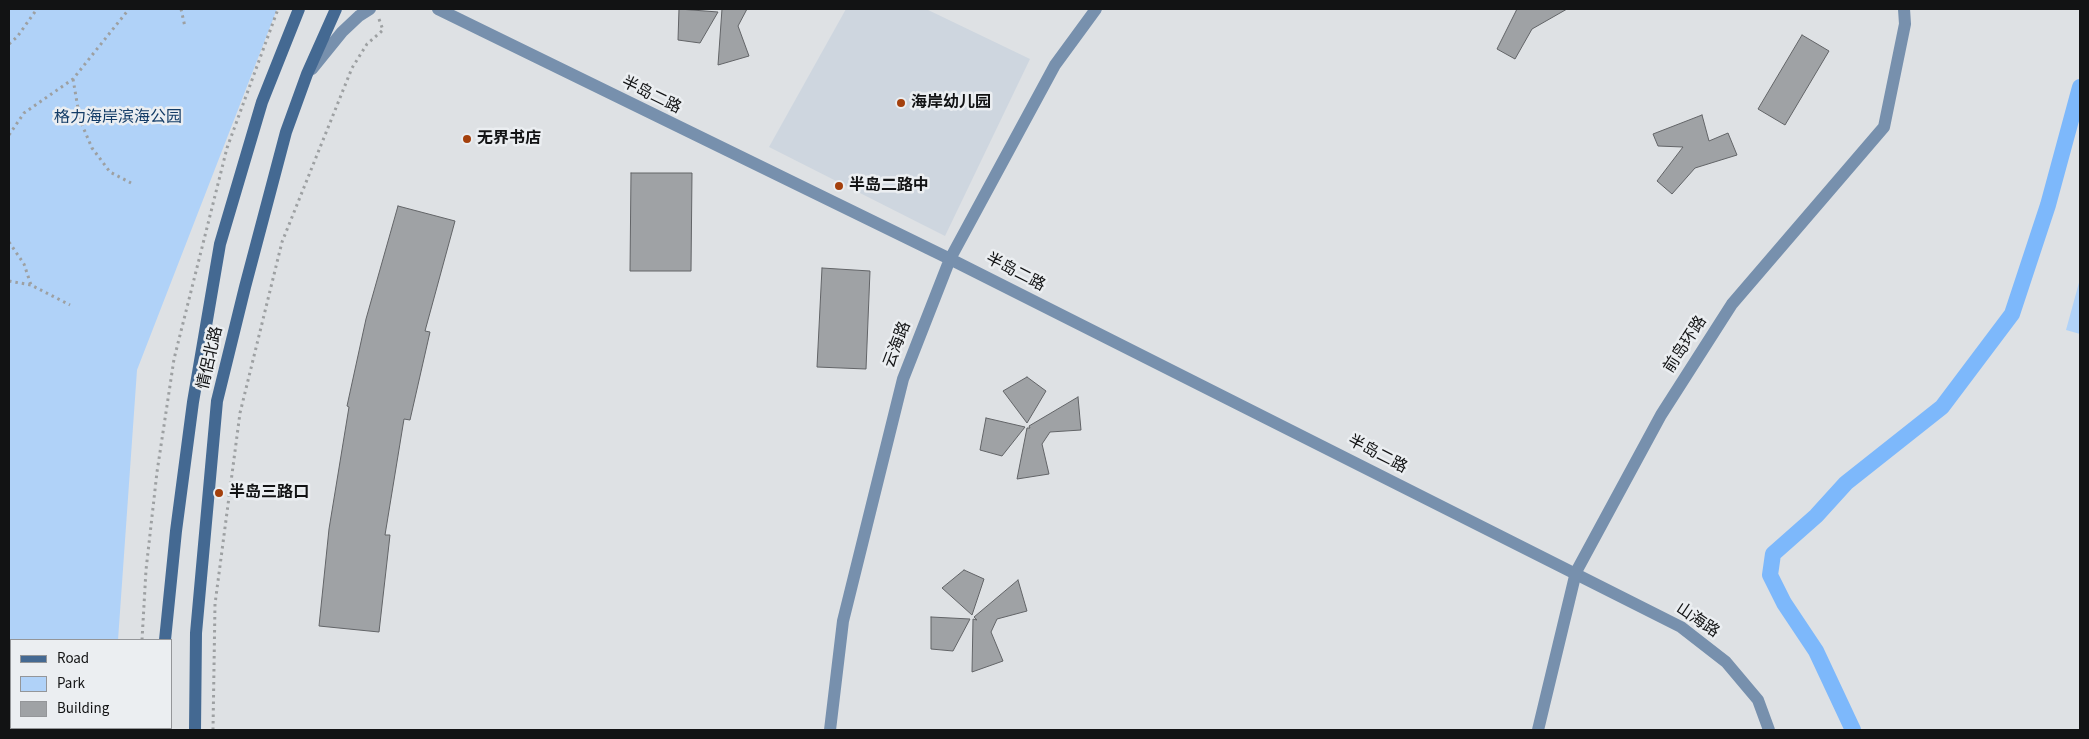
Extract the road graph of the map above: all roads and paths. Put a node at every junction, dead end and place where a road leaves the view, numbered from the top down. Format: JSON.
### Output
{"nodes":[{"id":1,"x":37,"y":9,"type":"edge"},
{"id":2,"x":123,"y":9,"type":"edge"},
{"id":3,"x":181,"y":9,"type":"edge"},
{"id":4,"x":299,"y":9,"type":"edge"},
{"id":5,"x":336,"y":9,"type":"edge"},
{"id":6,"x":438,"y":9,"type":"edge"},
{"id":7,"x":1096,"y":9,"type":"edge"},
{"id":8,"x":1904,"y":9,"type":"edge"},
{"id":9,"x":128,"y":10,"type":"edge"},
{"id":10,"x":374,"y":12,"type":"edge"},
{"id":11,"x":185,"y":27,"type":"dead end"},
{"id":12,"x":9,"y":44,"type":"edge"},
{"id":13,"x":307,"y":74,"type":"junction"},
{"id":14,"x":73,"y":79,"type":"junction"},
{"id":15,"x":9,"y":135,"type":"edge"},
{"id":16,"x":131,"y":183,"type":"dead end"},
{"id":17,"x":9,"y":242,"type":"edge"},
{"id":18,"x":950,"y":259,"type":"junction"},
{"id":19,"x":9,"y":281,"type":"edge"},
{"id":20,"x":31,"y":284,"type":"junction"},
{"id":21,"x":70,"y":305,"type":"dead end"},
{"id":22,"x":1576,"y":572,"type":"junction"},
{"id":23,"x":165,"y":639,"type":"edge"},
{"id":24,"x":195,"y":730,"type":"edge"},
{"id":25,"x":213,"y":730,"type":"edge"},
{"id":26,"x":830,"y":730,"type":"edge"},
{"id":27,"x":1538,"y":730,"type":"edge"},
{"id":28,"x":1769,"y":730,"type":"edge"}],
"edges":[{"from":1,"to":12,"type":"path"},
{"from":2,"to":9,"type":"path"},
{"from":3,"to":11,"type":"path"},
{"from":4,"to":23,"type":"main road","name":"情侶北路"},
{"from":5,"to":13,"type":"main road","name":"情侶北路"},
{"from":6,"to":18,"type":"street","name":"半岛二路"},
{"from":7,"to":18,"type":"street","name":"云海路"},
{"from":8,"to":22,"type":"street","name":"前岛环路"},
{"from":9,"to":14,"type":"path"},
{"from":10,"to":13,"type":"street"},
{"from":10,"to":25,"type":"path"},
{"from":13,"to":24,"type":"main road","name":"情侶北路"},
{"from":14,"to":15,"type":"path"},
{"from":14,"to":16,"type":"path"},
{"from":17,"to":20,"type":"path"},
{"from":18,"to":22,"type":"street","name":"半岛二路"},
{"from":18,"to":26,"type":"street","name":"云海路"},
{"from":19,"to":20,"type":"path"},
{"from":20,"to":21,"type":"path"},
{"from":22,"to":27,"type":"street","name":"前岛环路"},
{"from":22,"to":28,"type":"street","name":"山海路"}]}
